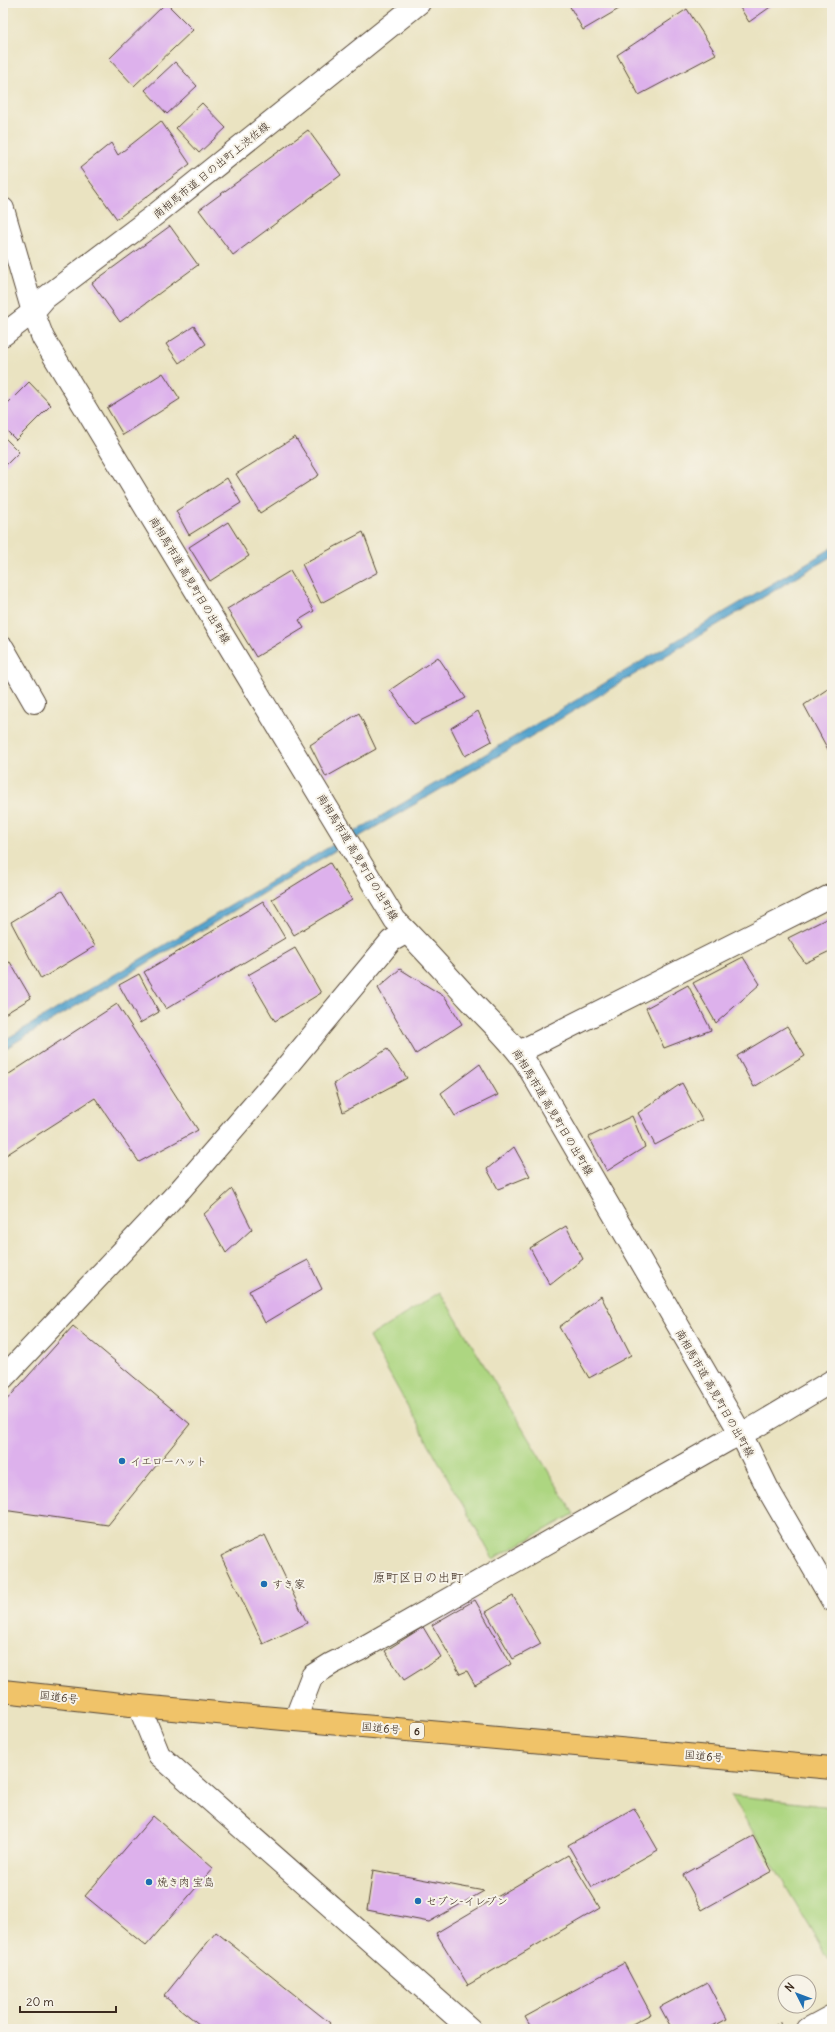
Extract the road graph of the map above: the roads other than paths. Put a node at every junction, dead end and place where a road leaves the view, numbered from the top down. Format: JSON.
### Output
{"nodes":[{"id":1,"x":419,"y":3,"type":"edge"},
{"id":2,"x":3,"y":209,"type":"edge"},
{"id":3,"x":33,"y":312,"type":"junction"},
{"id":4,"x":3,"y":335,"type":"edge"},
{"id":5,"x":3,"y":648,"type":"edge"},
{"id":6,"x":34,"y":702,"type":"dead end"},
{"id":7,"x":832,"y":895,"type":"edge"},
{"id":8,"x":407,"y":932,"type":"junction"},
{"id":9,"x":519,"y":1052,"type":"junction"},
{"id":10,"x":3,"y":1378,"type":"edge"},
{"id":11,"x":832,"y":1381,"type":"edge"},
{"id":12,"x":741,"y":1434,"type":"junction"},
{"id":13,"x":832,"y":1600,"type":"edge"},
{"id":14,"x":3,"y":1691,"type":"edge"},
{"id":15,"x":139,"y":1706,"type":"junction"},
{"id":16,"x":295,"y":1720,"type":"junction"},
{"id":17,"x":832,"y":1768,"type":"edge"},
{"id":18,"x":832,"y":2016,"type":"edge"},
{"id":19,"x":470,"y":2029,"type":"edge"},
{"id":20,"x":808,"y":2029,"type":"edge"}],
"edges":[{"from":1,"to":3,"type":"street","name":"南相馬市道 日の出町上渋佐線"},
{"from":2,"to":3,"type":"street","name":"南相馬市道 高見町日の出町線"},
{"from":3,"to":4,"type":"street","name":"南相馬市道 日の出町上渋佐線"},
{"from":3,"to":8,"type":"street","name":"南相馬市道 高見町日の出町線"},
{"from":5,"to":6,"type":"street"},
{"from":7,"to":9,"type":"street"},
{"from":8,"to":9,"type":"street","name":"南相馬市道 高見町日の出町線"},
{"from":8,"to":10,"type":"street"},
{"from":9,"to":12,"type":"street","name":"南相馬市道 高見町日の出町線"},
{"from":11,"to":12,"type":"street"},
{"from":12,"to":13,"type":"street","name":"南相馬市道 高見町日の出町線"},
{"from":12,"to":16,"type":"street"},
{"from":14,"to":15,"type":"highway","name":"国道6号","number":"6"},
{"from":15,"to":16,"type":"highway","name":"国道6号","number":"6"},
{"from":15,"to":19,"type":"street"},
{"from":16,"to":17,"type":"highway","name":"国道6号","number":"6"},
{"from":18,"to":20,"type":"street"}]}
